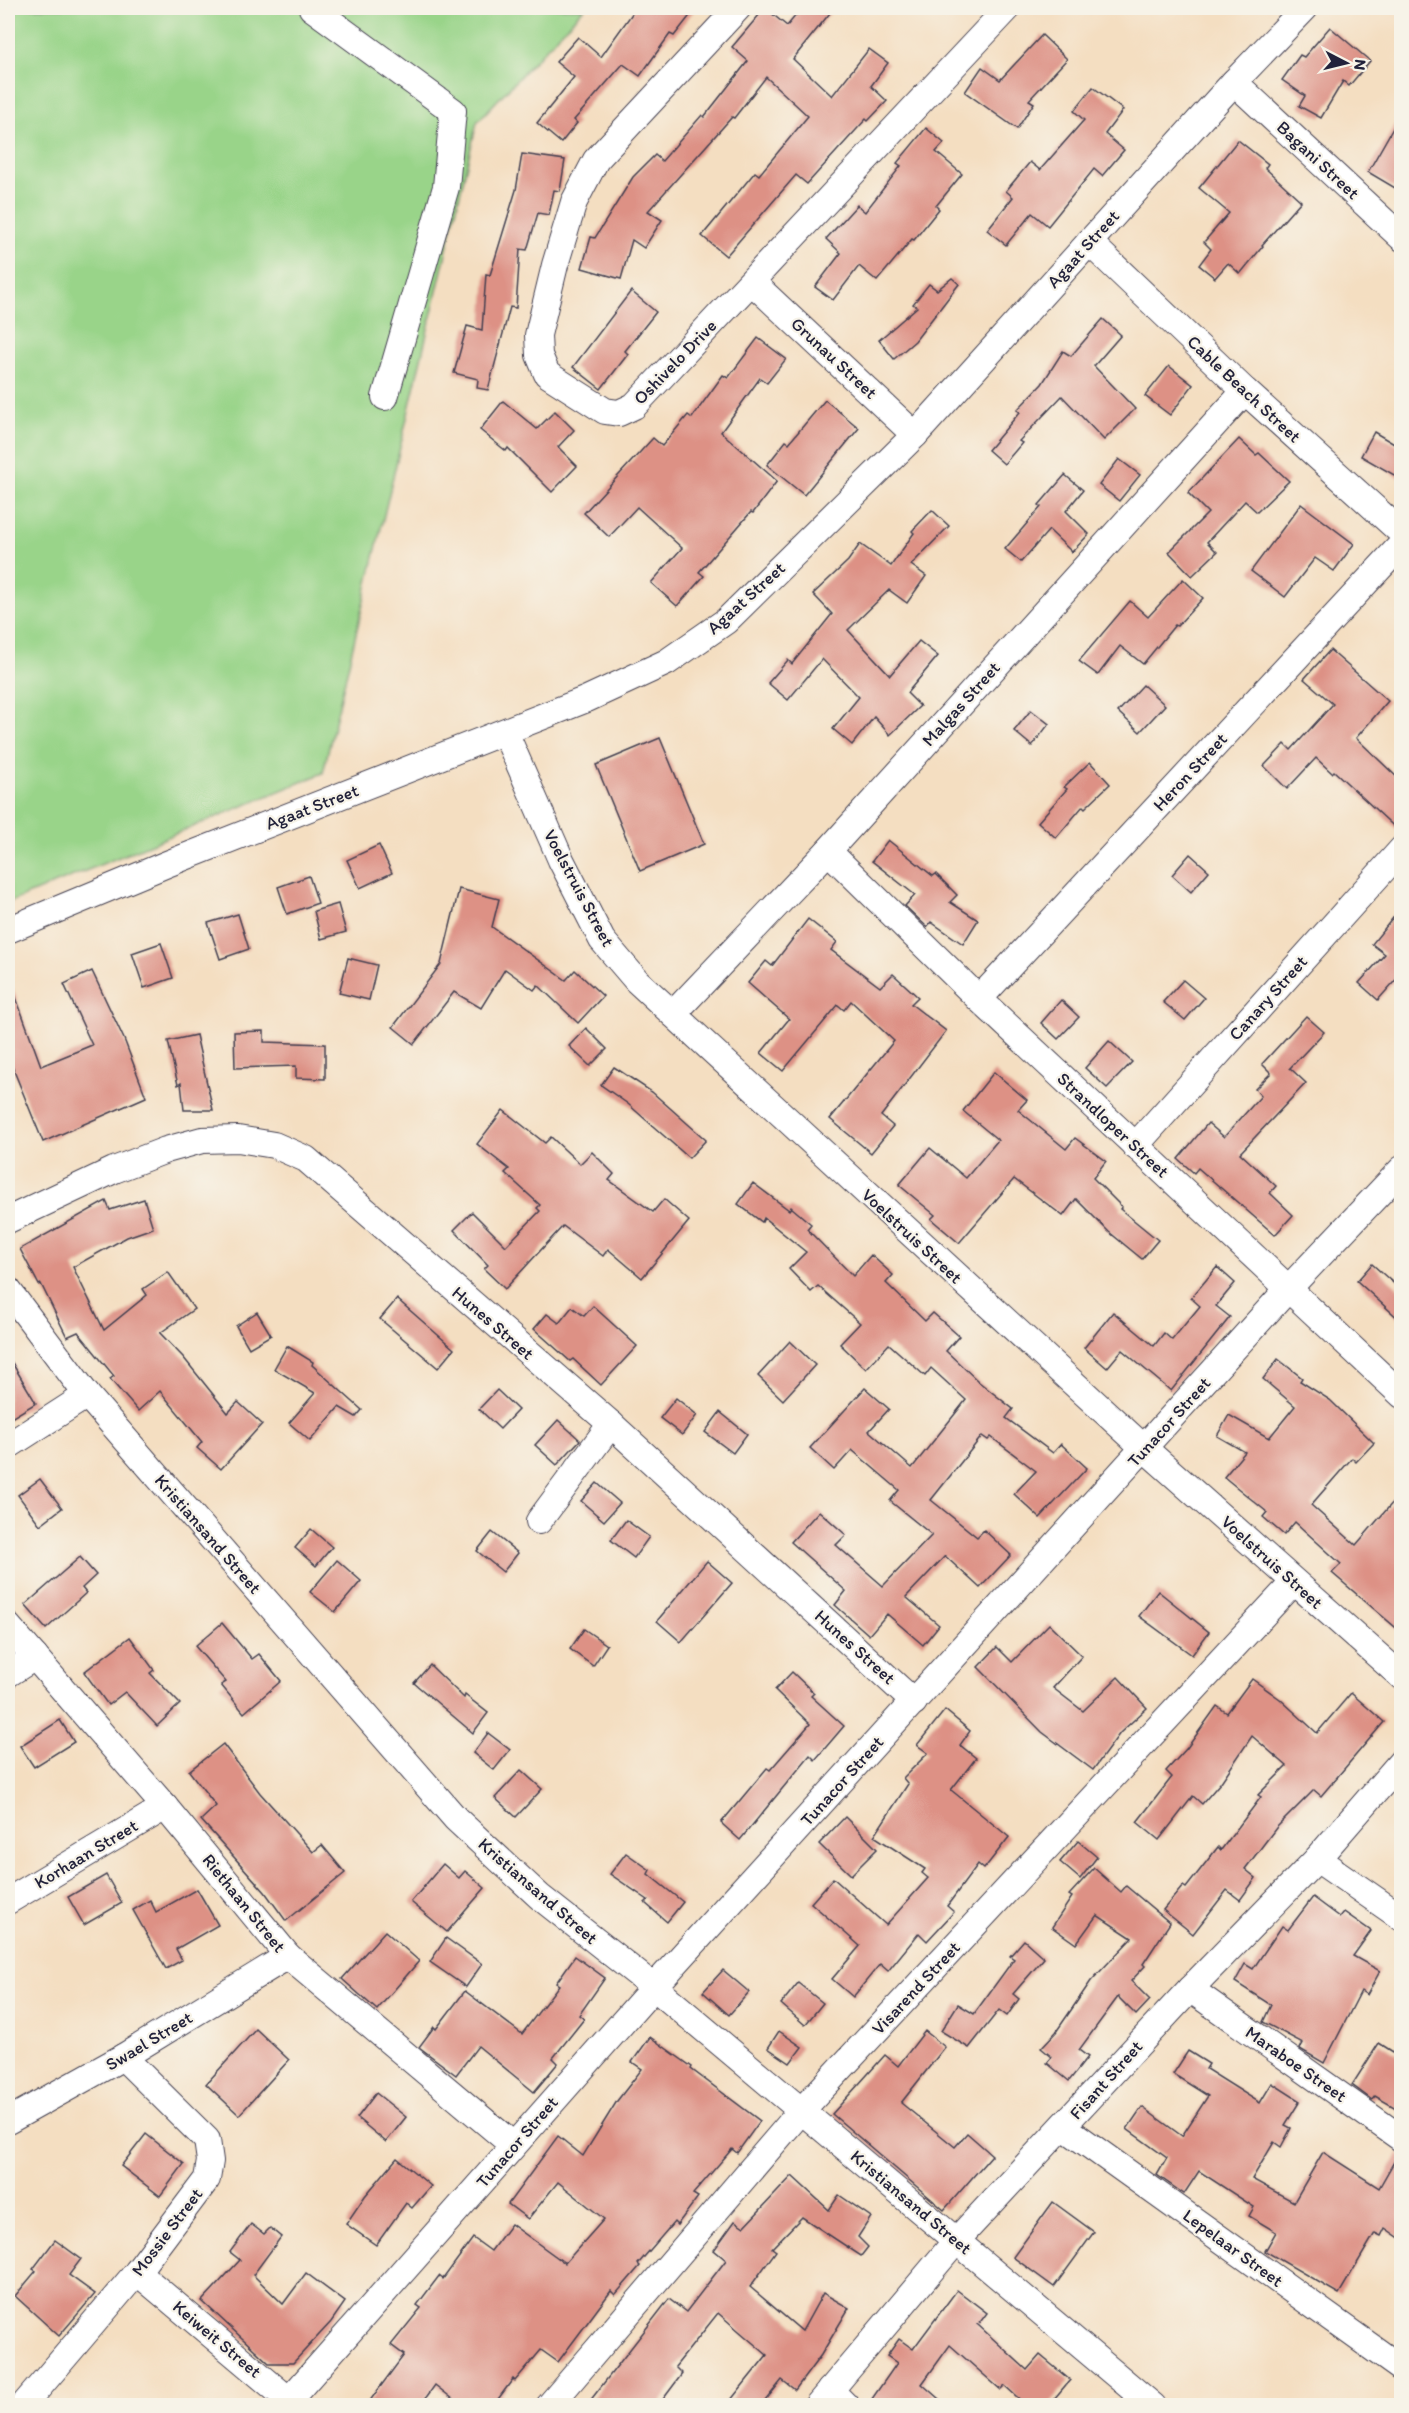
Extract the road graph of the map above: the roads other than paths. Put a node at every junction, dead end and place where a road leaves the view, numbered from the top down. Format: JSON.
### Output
{"nodes":[{"id":1,"x":312,"y":8,"type":"edge"},
{"id":2,"x":738,"y":8,"type":"edge"},
{"id":3,"x":1008,"y":8,"type":"edge"},
{"id":4,"x":1305,"y":8,"type":"edge"},
{"id":5,"x":1234,"y":82,"type":"junction"},
{"id":6,"x":1401,"y":238,"type":"edge"},
{"id":7,"x":1089,"y":242,"type":"junction"},
{"id":8,"x":752,"y":282,"type":"junction"},
{"id":9,"x":1245,"y":391,"type":"junction"},
{"id":10,"x":385,"y":397,"type":"dead end"},
{"id":11,"x":915,"y":435,"type":"junction"},
{"id":12,"x":1401,"y":533,"type":"edge"},
{"id":13,"x":1401,"y":544,"type":"edge"},
{"id":14,"x":505,"y":732,"type":"junction"},
{"id":15,"x":1401,"y":849,"type":"edge"},
{"id":16,"x":828,"y":851,"type":"junction"},
{"id":17,"x":8,"y":930,"type":"edge"},
{"id":18,"x":979,"y":999,"type":"junction"},
{"id":19,"x":673,"y":1014,"type":"junction"},
{"id":20,"x":1136,"y":1146,"type":"junction"},
{"id":21,"x":1401,"y":1168,"type":"edge"},
{"id":22,"x":8,"y":1220,"type":"edge"},
{"id":23,"x":8,"y":1290,"type":"edge"},
{"id":24,"x":1287,"y":1290,"type":"junction"},
{"id":25,"x":87,"y":1395,"type":"junction"},
{"id":26,"x":1401,"y":1395,"type":"edge"},
{"id":27,"x":611,"y":1425,"type":"junction"},
{"id":28,"x":8,"y":1446,"type":"edge"},
{"id":29,"x":1145,"y":1449,"type":"junction"},
{"id":30,"x":539,"y":1521,"type":"dead end"},
{"id":31,"x":1294,"y":1582,"type":"junction"},
{"id":32,"x":8,"y":1626,"type":"edge"},
{"id":33,"x":34,"y":1657,"type":"junction"},
{"id":34,"x":8,"y":1674,"type":"edge"},
{"id":35,"x":1401,"y":1677,"type":"edge"},
{"id":36,"x":914,"y":1702,"type":"junction"},
{"id":37,"x":1401,"y":1761,"type":"edge"},
{"id":38,"x":165,"y":1807,"type":"junction"},
{"id":39,"x":1317,"y":1859,"type":"junction"},
{"id":40,"x":8,"y":1901,"type":"edge"},
{"id":41,"x":1401,"y":1918,"type":"edge"},
{"id":42,"x":288,"y":1956,"type":"junction"},
{"id":43,"x":654,"y":1987,"type":"junction"},
{"id":44,"x":1190,"y":1989,"type":"junction"},
{"id":45,"x":123,"y":2057,"type":"junction"},
{"id":46,"x":801,"y":2111,"type":"junction"},
{"id":47,"x":8,"y":2121,"type":"edge"},
{"id":48,"x":1064,"y":2127,"type":"junction"},
{"id":49,"x":1401,"y":2139,"type":"edge"},
{"id":50,"x":513,"y":2145,"type":"junction"},
{"id":51,"x":956,"y":2241,"type":"junction"},
{"id":52,"x":137,"y":2272,"type":"junction"},
{"id":53,"x":1401,"y":2369,"type":"edge"},
{"id":54,"x":8,"y":2400,"type":"edge"},
{"id":55,"x":831,"y":2400,"type":"edge"},
{"id":56,"x":293,"y":2403,"type":"edge"},
{"id":57,"x":15,"y":2406,"type":"edge"},
{"id":58,"x":23,"y":2406,"type":"edge"},
{"id":59,"x":549,"y":2406,"type":"edge"},
{"id":60,"x":1153,"y":2406,"type":"edge"}],
"edges":[{"from":1,"to":10,"type":"street"},
{"from":2,"to":8,"type":"street","name":"Oshivelo Drive"},
{"from":3,"to":8,"type":"street","name":"Oshivelo Drive"},
{"from":4,"to":5,"type":"street","name":"Agaat Street"},
{"from":5,"to":6,"type":"street","name":"Bagani Street"},
{"from":5,"to":7,"type":"street","name":"Agaat Street"},
{"from":7,"to":9,"type":"street","name":"Cable Beach Street"},
{"from":7,"to":11,"type":"street","name":"Agaat Street"},
{"from":8,"to":11,"type":"street","name":"Grunau Street"},
{"from":9,"to":12,"type":"street","name":"Cable Beach Street"},
{"from":9,"to":16,"type":"street","name":"Malgas Street"},
{"from":11,"to":14,"type":"street","name":"Agaat Street"},
{"from":13,"to":18,"type":"street","name":"Heron Street"},
{"from":14,"to":17,"type":"street","name":"Agaat Street"},
{"from":14,"to":19,"type":"street","name":"Voelstruis Street"},
{"from":15,"to":20,"type":"street","name":"Canary Street"},
{"from":16,"to":18,"type":"street","name":"Strandloper Street"},
{"from":16,"to":19,"type":"street","name":"Malgas Street"},
{"from":18,"to":20,"type":"street","name":"Strandloper Street"},
{"from":19,"to":29,"type":"street","name":"Voelstruis Street"},
{"from":20,"to":24,"type":"street","name":"Strandloper Street"},
{"from":21,"to":24,"type":"street","name":"Tunacor Street"},
{"from":22,"to":27,"type":"street","name":"Hunes Street"},
{"from":23,"to":25,"type":"street","name":"Kristiansand Street"},
{"from":24,"to":26,"type":"street","name":"Strandloper Street"},
{"from":24,"to":29,"type":"street","name":"Tunacor Street"},
{"from":25,"to":28,"type":"street"},
{"from":25,"to":43,"type":"street","name":"Kristiansand Street"},
{"from":27,"to":30,"type":"street"},
{"from":27,"to":36,"type":"street","name":"Hunes Street"},
{"from":29,"to":31,"type":"street","name":"Voelstruis Street"},
{"from":29,"to":36,"type":"street","name":"Tunacor Street"},
{"from":31,"to":35,"type":"street","name":"Voelstruis Street"},
{"from":31,"to":46,"type":"street","name":"Visarend Street"},
{"from":32,"to":33,"type":"street","name":"Riethaan Street"},
{"from":33,"to":34,"type":"street"},
{"from":33,"to":38,"type":"street","name":"Riethaan Street"},
{"from":36,"to":43,"type":"street","name":"Tunacor Street"},
{"from":37,"to":39,"type":"street","name":"Fisant Street"},
{"from":38,"to":40,"type":"street","name":"Korhaan Street"},
{"from":38,"to":42,"type":"street","name":"Riethaan Street"},
{"from":39,"to":41,"type":"street"},
{"from":39,"to":44,"type":"street","name":"Fisant Street"},
{"from":42,"to":45,"type":"street","name":"Swael Street"},
{"from":42,"to":50,"type":"street","name":"Riethaan Street"},
{"from":43,"to":46,"type":"street","name":"Kristiansand Street"},
{"from":43,"to":50,"type":"street","name":"Tunacor Street"},
{"from":44,"to":48,"type":"street","name":"Fisant Street"},
{"from":44,"to":49,"type":"street","name":"Maraboe Street"},
{"from":45,"to":47,"type":"street","name":"Swael Street"},
{"from":45,"to":52,"type":"street","name":"Mossie Street"},
{"from":46,"to":51,"type":"street","name":"Kristiansand Street"},
{"from":46,"to":59,"type":"street","name":"Visarend Street"},
{"from":48,"to":51,"type":"street","name":"Fisant Street"},
{"from":48,"to":53,"type":"street","name":"Lepelaar Street"},
{"from":50,"to":56,"type":"street","name":"Tunacor Street"},
{"from":51,"to":55,"type":"street","name":"Fisant Street"},
{"from":51,"to":60,"type":"street","name":"Kristiansand Street"},
{"from":52,"to":56,"type":"street","name":"Keiweit Street"},
{"from":52,"to":58,"type":"street","name":"Mossie Street"},
{"from":54,"to":57,"type":"street"}]}
